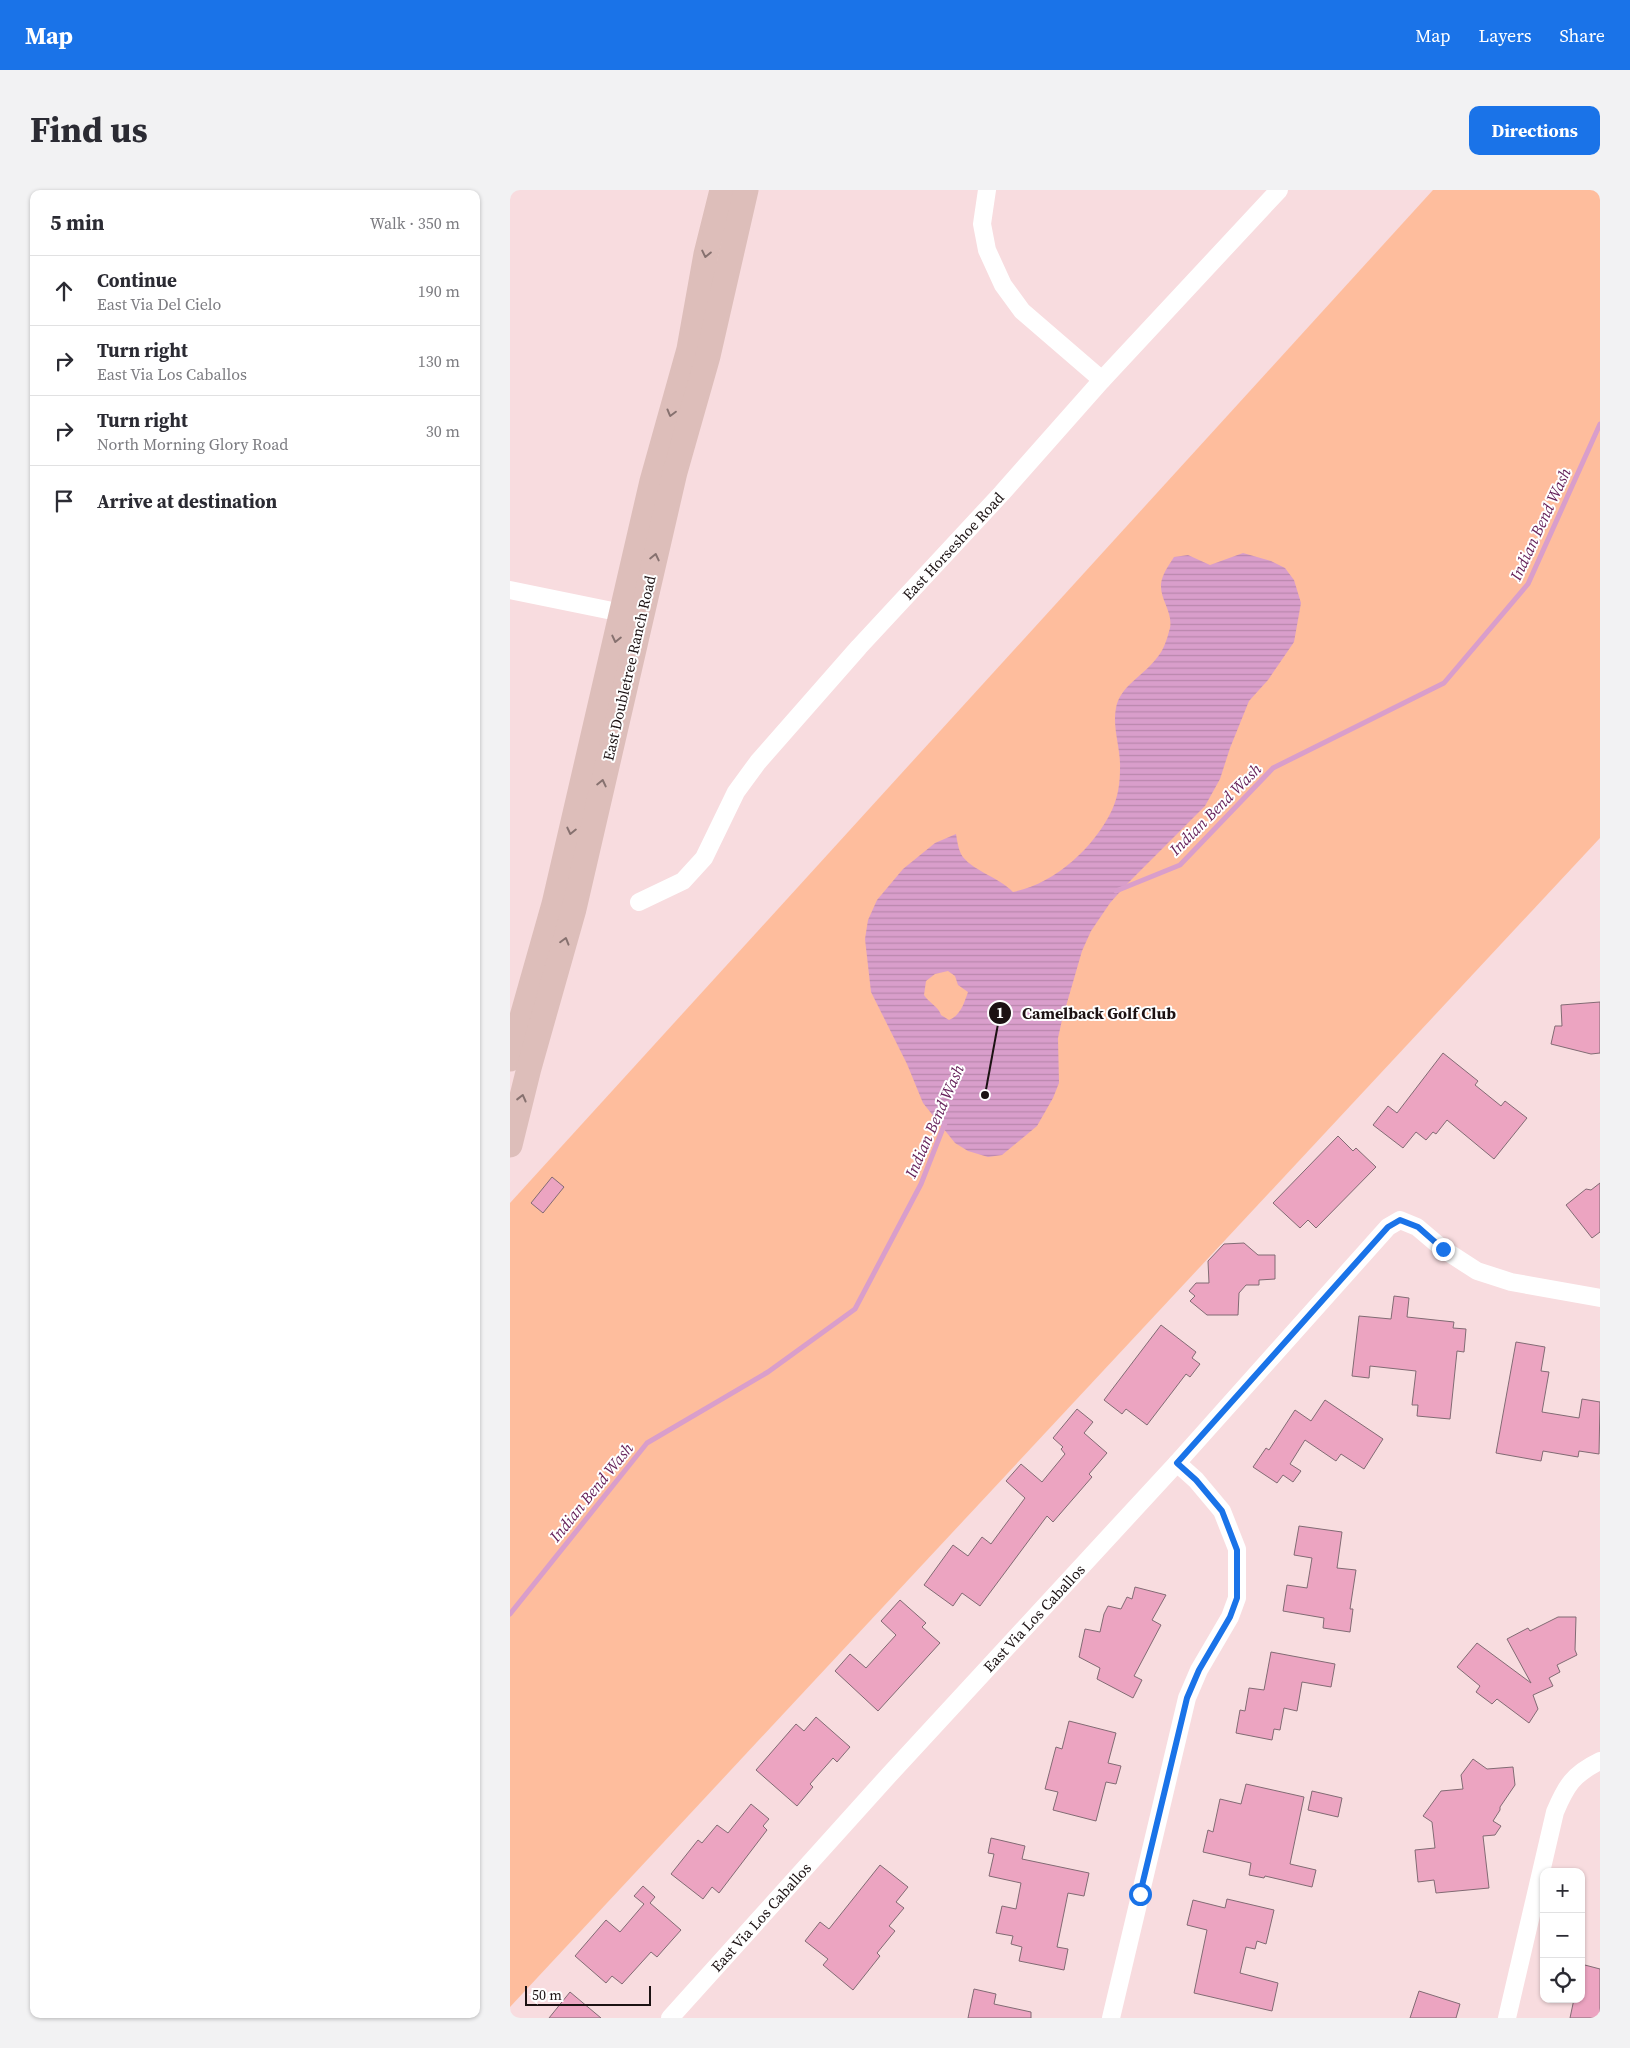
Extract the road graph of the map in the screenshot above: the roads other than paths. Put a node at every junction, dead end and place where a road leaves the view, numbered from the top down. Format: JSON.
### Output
{"nodes":[{"id":1,"x":722,"y":190,"type":"edge"},
{"id":2,"x":746,"y":190,"type":"edge"},
{"id":3,"x":987,"y":190,"type":"edge"},
{"id":4,"x":1280,"y":190,"type":"edge"},
{"id":5,"x":727,"y":218,"type":"junction"},
{"id":6,"x":1102,"y":380,"type":"junction"},
{"id":7,"x":510,"y":590,"type":"edge"},
{"id":8,"x":631,"y":615,"type":"junction"},
{"id":9,"x":639,"y":902,"type":"dead end"},
{"id":10,"x":564,"y":906,"type":"junction"},
{"id":11,"x":510,"y":1059,"type":"edge"},
{"id":12,"x":510,"y":1145,"type":"edge"},
{"id":13,"x":1600,"y":1298,"type":"edge"},
{"id":14,"x":1177,"y":1463,"type":"junction"},
{"id":15,"x":1600,"y":1761,"type":"edge"},
{"id":16,"x":670,"y":2018,"type":"edge"},
{"id":17,"x":1111,"y":2018,"type":"edge"},
{"id":18,"x":1507,"y":2018,"type":"edge"}],
"edges":[{"from":1,"to":5,"type":"main road","name":"East Doubletree Ranch Road"},
{"from":2,"to":5,"type":"main road","name":"East Doubletree Ranch Road"},
{"from":3,"to":6,"type":"street"},
{"from":4,"to":6,"type":"street","name":"East Horseshoe Road"},
{"from":5,"to":8,"type":"main road","name":"East Doubletree Ranch Road"},
{"from":6,"to":9,"type":"street","name":"East Horseshoe Road"},
{"from":7,"to":8,"type":"street"},
{"from":8,"to":10,"type":"main road","name":"East Doubletree Ranch Road"},
{"from":10,"to":11,"type":"main road","name":"East Doubletree Ranch Road"},
{"from":12,"to":10,"type":"main road","name":"East Doubletree Ranch Road","one_way":true},
{"from":13,"to":14,"type":"street","name":"East Via Los Caballos"},
{"from":14,"to":16,"type":"street","name":"East Via Los Caballos"},
{"from":14,"to":17,"type":"street"},
{"from":15,"to":18,"type":"street"}]}
